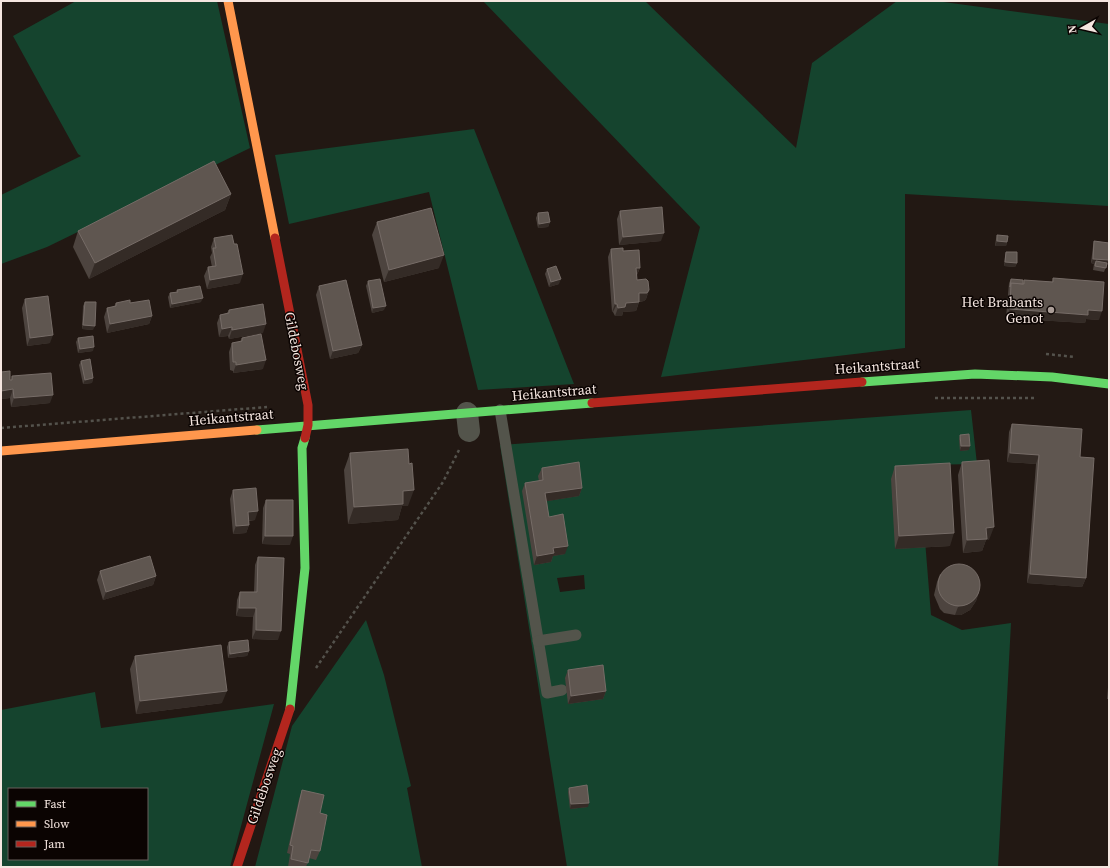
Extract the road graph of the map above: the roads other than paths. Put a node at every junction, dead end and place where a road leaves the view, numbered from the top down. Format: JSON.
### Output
{"nodes":[{"id":1,"x":228,"y":1,"type":"edge"},
{"id":2,"x":1109,"y":384,"type":"edge"},
{"id":3,"x":500,"y":410,"type":"junction"},
{"id":4,"x":308,"y":425,"type":"junction"},
{"id":5,"x":1,"y":450,"type":"edge"},
{"id":6,"x":576,"y":635,"type":"dead end"},
{"id":7,"x":538,"y":641,"type":"junction"},
{"id":8,"x":562,"y":690,"type":"dead end"},
{"id":9,"x":237,"y":867,"type":"edge"}],
"edges":[{"from":1,"to":4,"type":"street","name":"Gildebosweg"},
{"from":2,"to":3,"type":"street","name":"Heikantstraat"},
{"from":3,"to":4,"type":"street","name":"Heikantstraat"},
{"from":3,"to":7,"type":"lane"},
{"from":4,"to":5,"type":"street","name":"Heikantstraat"},
{"from":4,"to":9,"type":"street","name":"Gildebosweg"},
{"from":6,"to":7,"type":"lane"},
{"from":7,"to":8,"type":"lane"}]}
